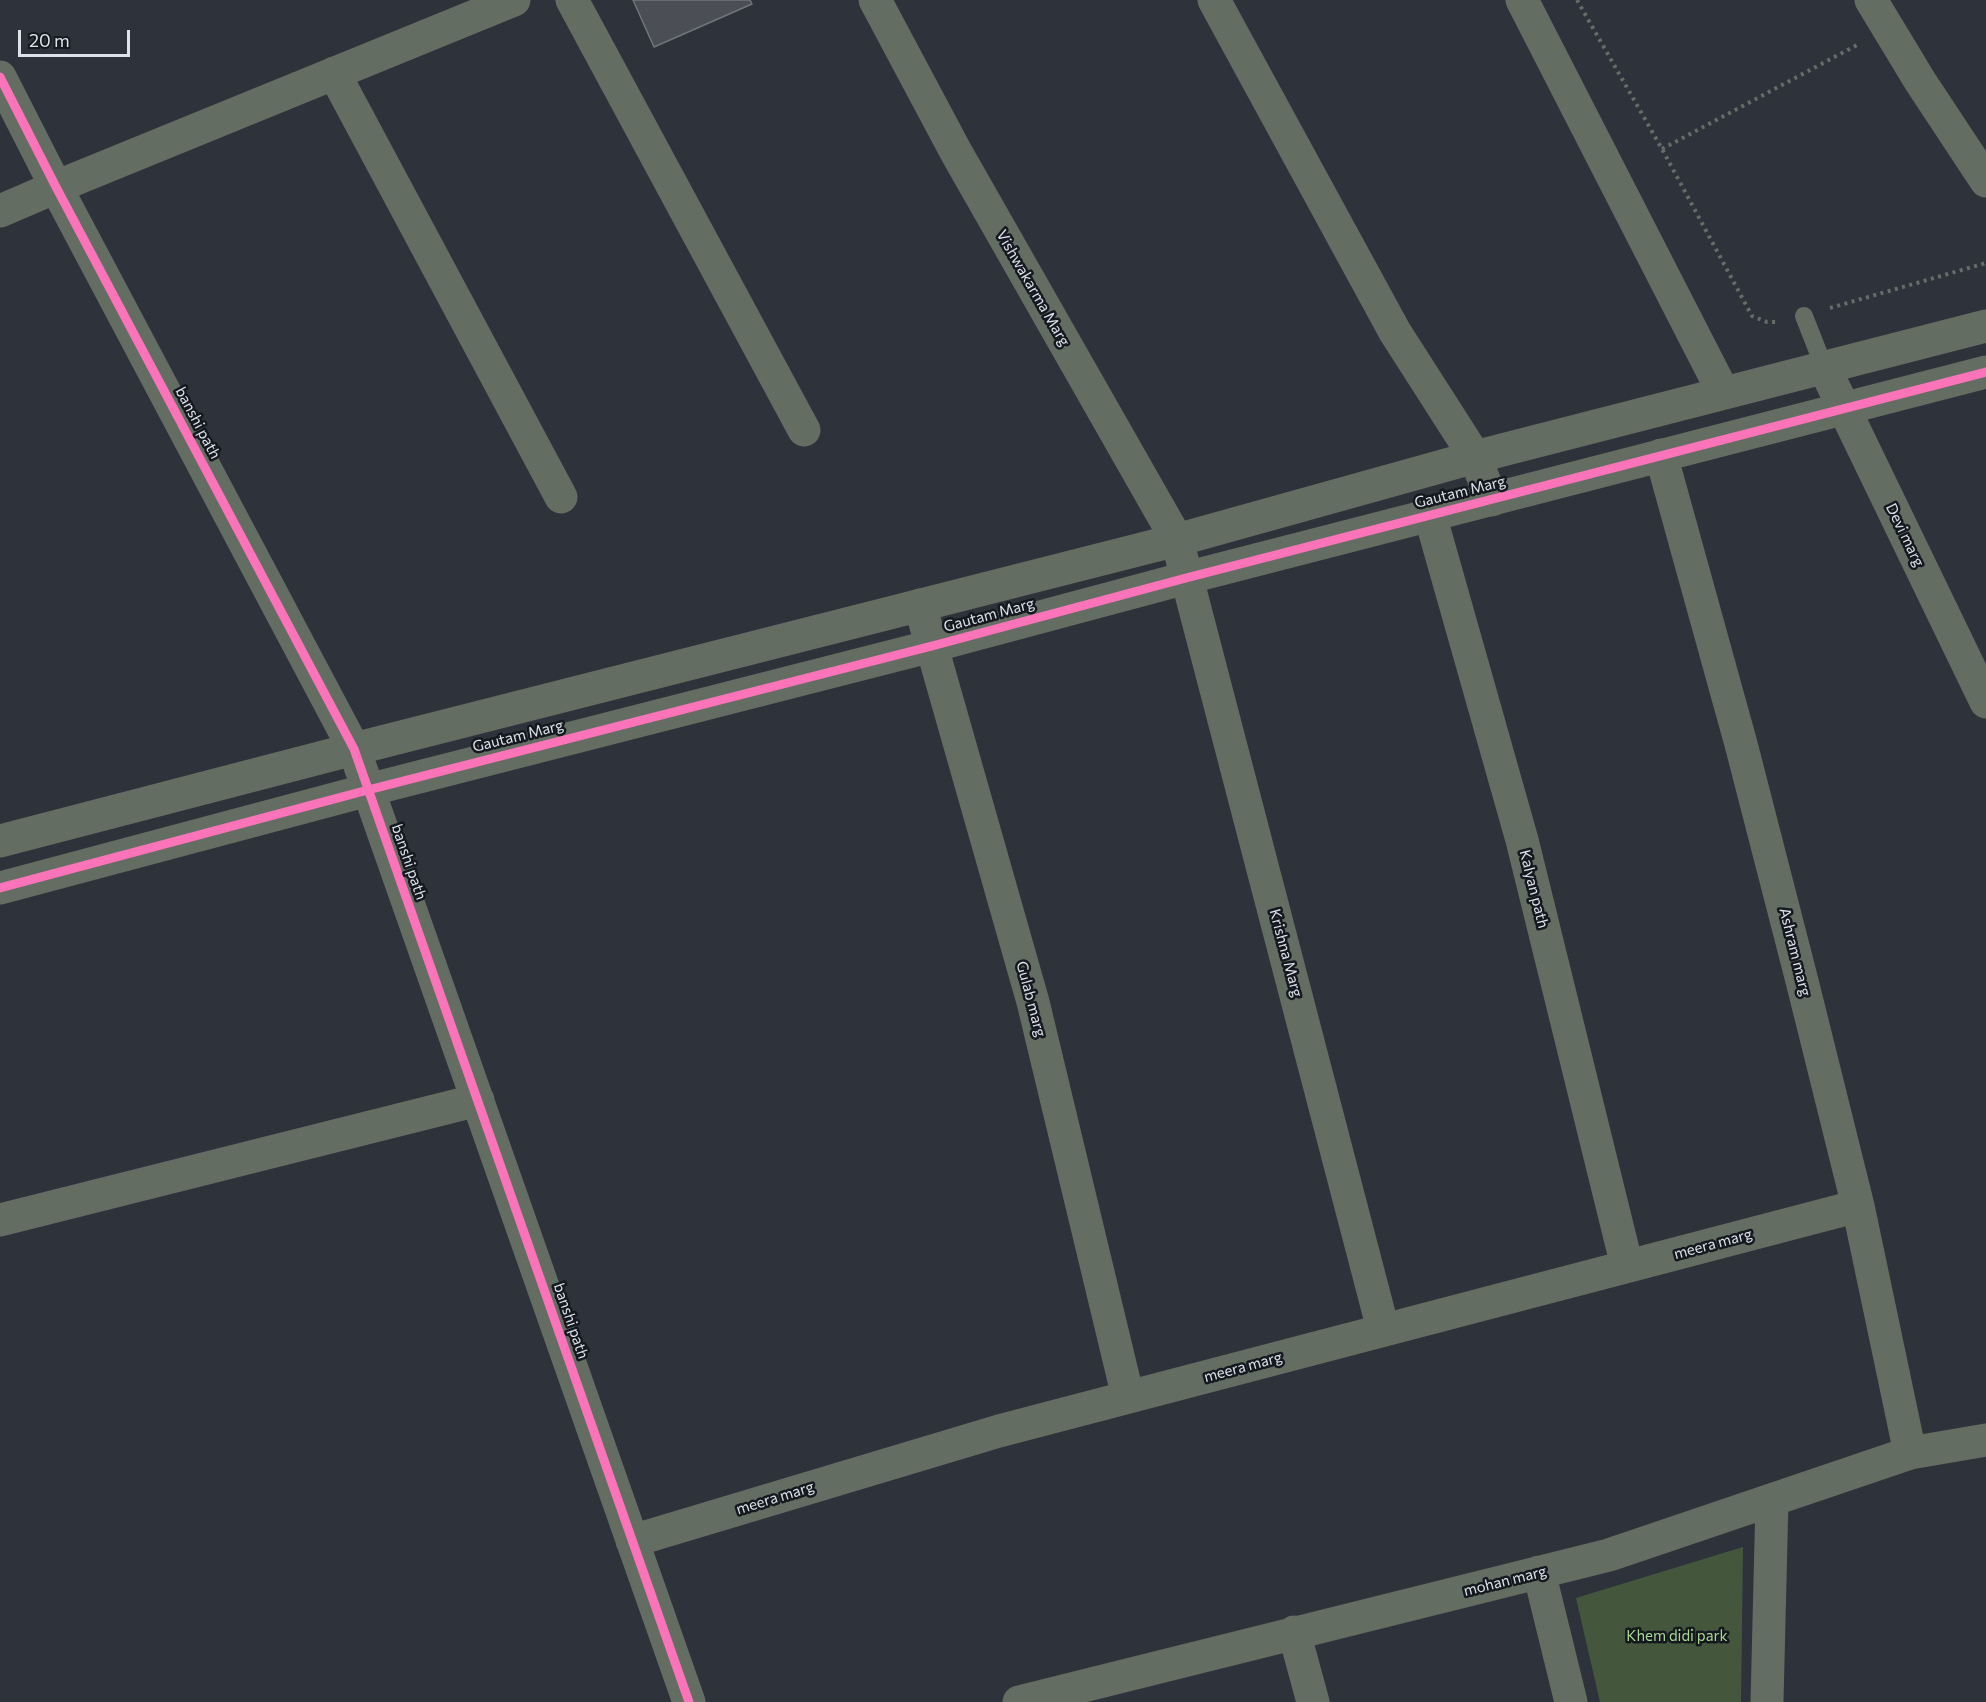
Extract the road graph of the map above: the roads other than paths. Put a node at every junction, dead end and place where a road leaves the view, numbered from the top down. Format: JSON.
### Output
{"nodes":[{"id":1,"x":514,"y":0,"type":"edge"},
{"id":2,"x":572,"y":0,"type":"edge"},
{"id":3,"x":875,"y":0,"type":"edge"},
{"id":4,"x":1214,"y":0,"type":"edge"},
{"id":5,"x":1522,"y":0,"type":"edge"},
{"id":6,"x":1871,"y":0,"type":"edge"},
{"id":7,"x":334,"y":73,"type":"junction"},
{"id":8,"x":0,"y":77,"type":"edge"},
{"id":9,"x":1986,"y":181,"type":"edge"},
{"id":10,"x":56,"y":187,"type":"junction"},
{"id":11,"x":0,"y":211,"type":"edge"},
{"id":12,"x":1804,"y":316,"type":"road end"},
{"id":13,"x":1986,"y":326,"type":"edge"},
{"id":14,"x":1824,"y":367,"type":"junction"},
{"id":15,"x":1986,"y":372,"type":"edge"},
{"id":16,"x":1723,"y":393,"type":"junction"},
{"id":17,"x":1843,"y":409,"type":"junction"},
{"id":18,"x":804,"y":430,"type":"dead end"},
{"id":19,"x":1661,"y":456,"type":"junction"},
{"id":20,"x":1475,"y":457,"type":"junction"},
{"id":21,"x":561,"y":497,"type":"dead end"},
{"id":22,"x":1492,"y":500,"type":"junction"},
{"id":23,"x":1430,"y":515,"type":"junction"},
{"id":24,"x":1177,"y":540,"type":"junction"},
{"id":25,"x":1186,"y":578,"type":"junction"},
{"id":26,"x":920,"y":605,"type":"junction"},
{"id":27,"x":932,"y":646,"type":"junction"},
{"id":28,"x":1986,"y":702,"type":"edge"},
{"id":29,"x":354,"y":748,"type":"junction"},
{"id":30,"x":368,"y":790,"type":"junction"},
{"id":31,"x":0,"y":841,"type":"edge"},
{"id":32,"x":0,"y":888,"type":"edge"},
{"id":33,"x":478,"y":1100,"type":"junction"},
{"id":34,"x":1858,"y":1206,"type":"junction"},
{"id":35,"x":0,"y":1220,"type":"edge"},
{"id":36,"x":1627,"y":1266,"type":"junction"},
{"id":37,"x":1383,"y":1329,"type":"junction"},
{"id":38,"x":1128,"y":1397,"type":"junction"},
{"id":39,"x":1986,"y":1440,"type":"edge"},
{"id":40,"x":1910,"y":1453,"type":"junction"},
{"id":41,"x":1772,"y":1500,"type":"junction"},
{"id":42,"x":632,"y":1540,"type":"junction"},
{"id":43,"x":1539,"y":1572,"type":"junction"},
{"id":44,"x":1294,"y":1632,"type":"junction"},
{"id":45,"x":1030,"y":1701,"type":"edge"},
{"id":46,"x":688,"y":1702,"type":"edge"},
{"id":47,"x":1313,"y":1702,"type":"edge"},
{"id":48,"x":1571,"y":1702,"type":"edge"},
{"id":49,"x":1767,"y":1702,"type":"edge"}],
"edges":[{"from":1,"to":7,"type":"street"},
{"from":2,"to":18,"type":"street"},
{"from":3,"to":24,"type":"street","name":"Vishwakarma Marg"},
{"from":4,"to":20,"type":"street"},
{"from":5,"to":16,"type":"street"},
{"from":6,"to":9,"type":"street"},
{"from":7,"to":10,"type":"street"},
{"from":7,"to":21,"type":"street"},
{"from":8,"to":10,"type":"street","name":"banshi path"},
{"from":10,"to":11,"type":"street"},
{"from":10,"to":29,"type":"street","name":"banshi path"},
{"from":12,"to":14,"type":"lane"},
{"from":13,"to":14,"type":"street"},
{"from":14,"to":16,"type":"street"},
{"from":14,"to":17,"type":"street","name":"Devi marg"},
{"from":15,"to":17,"type":"street","name":"Gautam Marg"},
{"from":16,"to":20,"type":"street"},
{"from":17,"to":19,"type":"street","name":"Gautam Marg"},
{"from":17,"to":28,"type":"street","name":"Devi marg"},
{"from":19,"to":22,"type":"street","name":"Gautam Marg"},
{"from":19,"to":34,"type":"street","name":"Ashram marg"},
{"from":20,"to":22,"type":"street"},
{"from":20,"to":24,"type":"street"},
{"from":22,"to":23,"type":"street","name":"Gautam Marg"},
{"from":23,"to":25,"type":"street","name":"Gautam Marg"},
{"from":23,"to":36,"type":"street","name":"Kalyan path"},
{"from":24,"to":25,"type":"street","name":"Vishwakarma Marg"},
{"from":24,"to":26,"type":"street"},
{"from":25,"to":27,"type":"street","name":"Gautam Marg"},
{"from":25,"to":37,"type":"street","name":"Krishna Marg"},
{"from":26,"to":27,"type":"street","name":"Gulab marg"},
{"from":26,"to":29,"type":"street"},
{"from":27,"to":30,"type":"street","name":"Gautam Marg"},
{"from":27,"to":38,"type":"street","name":"Gulab marg"},
{"from":29,"to":30,"type":"street","name":"banshi path"},
{"from":29,"to":31,"type":"street"},
{"from":30,"to":32,"type":"street","name":"Gautam Marg"},
{"from":30,"to":33,"type":"street","name":"banshi path"},
{"from":33,"to":35,"type":"street"},
{"from":33,"to":42,"type":"street","name":"banshi path"},
{"from":34,"to":36,"type":"street","name":"meera marg"},
{"from":34,"to":40,"type":"street","name":"Ashram marg"},
{"from":36,"to":37,"type":"street","name":"meera marg"},
{"from":37,"to":38,"type":"street","name":"meera marg"},
{"from":38,"to":42,"type":"street","name":"meera marg"},
{"from":39,"to":40,"type":"street","name":"mohan marg"},
{"from":40,"to":41,"type":"street","name":"mohan marg"},
{"from":41,"to":43,"type":"street","name":"mohan marg"},
{"from":41,"to":49,"type":"street"},
{"from":42,"to":46,"type":"street","name":"banshi path"},
{"from":43,"to":44,"type":"street","name":"mohan marg"},
{"from":43,"to":48,"type":"street"},
{"from":44,"to":45,"type":"street","name":"mohan marg"},
{"from":44,"to":47,"type":"street"}]}
